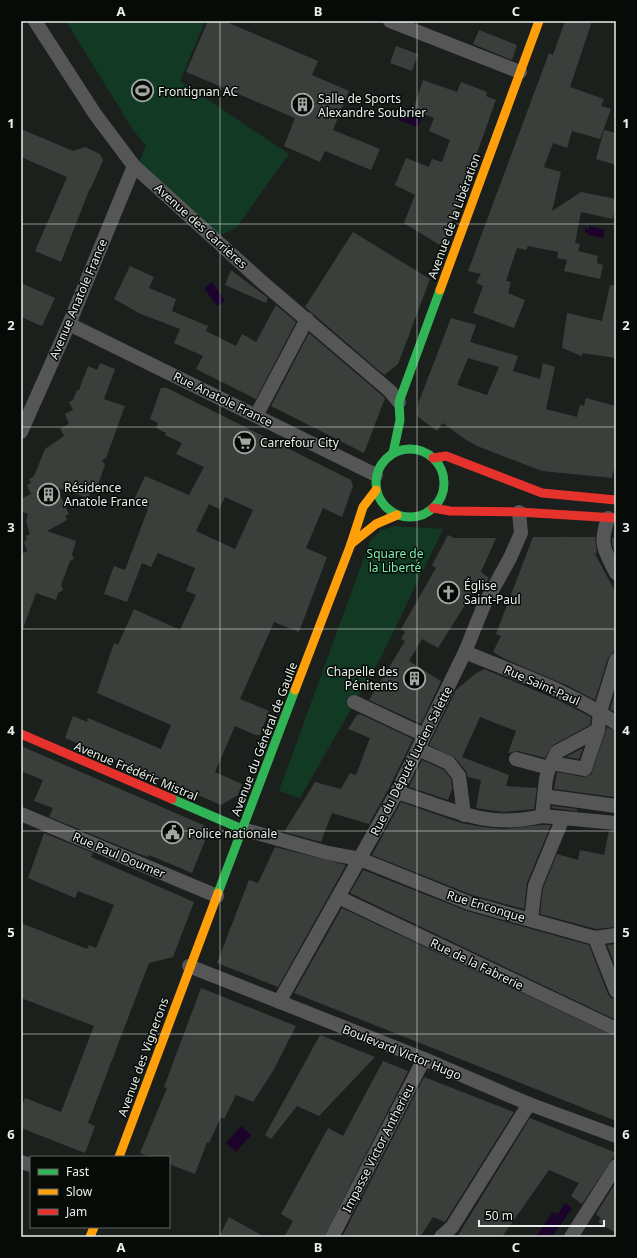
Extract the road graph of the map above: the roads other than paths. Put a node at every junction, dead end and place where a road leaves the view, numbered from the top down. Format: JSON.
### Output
{"nodes":[{"id":1,"x":36,"y":21,"type":"edge"},
{"id":2,"x":390,"y":21,"type":"edge"},
{"id":3,"x":539,"y":21,"type":"edge"},
{"id":4,"x":520,"y":72,"type":"junction"},
{"id":5,"x":134,"y":166,"type":"junction"},
{"id":6,"x":307,"y":319,"type":"junction"},
{"id":7,"x":68,"y":324,"type":"junction"},
{"id":8,"x":399,"y":402,"type":"junction"},
{"id":9,"x":256,"y":416,"type":"junction"},
{"id":10,"x":400,"y":420,"type":"junction"},
{"id":11,"x":21,"y":432,"type":"edge"},
{"id":12,"x":421,"y":450,"type":"junction"},
{"id":13,"x":393,"y":453,"type":"junction"},
{"id":14,"x":433,"y":458,"type":"junction"},
{"id":15,"x":376,"y":475,"type":"junction"},
{"id":16,"x":513,"y":482,"type":"junction"},
{"id":17,"x":376,"y":490,"type":"junction"},
{"id":18,"x":616,"y":498,"type":"edge"},
{"id":19,"x":518,"y":504,"type":"junction"},
{"id":20,"x":433,"y":508,"type":"junction"},
{"id":21,"x":396,"y":515,"type":"junction"},
{"id":22,"x":612,"y":518,"type":"edge"},
{"id":23,"x":351,"y":544,"type":"junction"},
{"id":24,"x":616,"y":573,"type":"edge"},
{"id":25,"x":465,"y":652,"type":"junction"},
{"id":26,"x":616,"y":660,"type":"edge"},
{"id":27,"x":354,"y":702,"type":"dead end"},
{"id":28,"x":600,"y":712,"type":"junction"},
{"id":29,"x":616,"y":723,"type":"edge"},
{"id":30,"x":598,"y":730,"type":"junction"},
{"id":31,"x":21,"y":734,"type":"edge"},
{"id":32,"x":424,"y":735,"type":"junction"},
{"id":33,"x":418,"y":749,"type":"junction"},
{"id":34,"x":516,"y":759,"type":"dead end"},
{"id":35,"x":550,"y":766,"type":"junction"},
{"id":36,"x":397,"y":792,"type":"junction"},
{"id":37,"x":544,"y":796,"type":"junction"},
{"id":38,"x":616,"y":806,"type":"edge"},
{"id":39,"x":21,"y":814,"type":"edge"},
{"id":40,"x":464,"y":814,"type":"junction"},
{"id":41,"x":542,"y":816,"type":"junction"},
{"id":42,"x":563,"y":818,"type":"junction"},
{"id":43,"x":616,"y":823,"type":"edge"},
{"id":44,"x":242,"y":829,"type":"junction"},
{"id":45,"x":360,"y":859,"type":"junction"},
{"id":46,"x":218,"y":896,"type":"junction"},
{"id":47,"x":338,"y":897,"type":"junction"},
{"id":48,"x":531,"y":920,"type":"junction"},
{"id":49,"x":616,"y":935,"type":"edge"},
{"id":50,"x":595,"y":938,"type":"junction"},
{"id":51,"x":189,"y":966,"type":"junction"},
{"id":52,"x":616,"y":991,"type":"edge"},
{"id":53,"x":280,"y":1002,"type":"junction"},
{"id":54,"x":616,"y":1029,"type":"edge"},
{"id":55,"x":424,"y":1059,"type":"junction"},
{"id":56,"x":528,"y":1104,"type":"junction"},
{"id":57,"x":616,"y":1136,"type":"edge"},
{"id":58,"x":119,"y":1156,"type":"edge"},
{"id":59,"x":616,"y":1166,"type":"edge"},
{"id":60,"x":332,"y":1237,"type":"edge"},
{"id":61,"x":441,"y":1237,"type":"edge"},
{"id":62,"x":571,"y":1237,"type":"edge"}],
"edges":[{"from":1,"to":5,"type":"street","name":"Avenue des Carrières"},
{"from":2,"to":4,"type":"street"},
{"from":3,"to":4,"type":"main road","name":"Avenue de la Libération"},
{"from":4,"to":8,"type":"main road","name":"Avenue de la Libération"},
{"from":5,"to":6,"type":"street","name":"Avenue des Carrières"},
{"from":5,"to":7,"type":"street","name":"Avenue Anatole France"},
{"from":6,"to":8,"type":"street","name":"Avenue des Carrières"},
{"from":6,"to":9,"type":"street"},
{"from":7,"to":9,"type":"street","name":"Rue Anatole France"},
{"from":7,"to":11,"type":"street","name":"Avenue Anatole France"},
{"from":8,"to":10,"type":"main road","name":"Avenue de la Libération"},
{"from":9,"to":15,"type":"street","name":"Rue Anatole France"},
{"from":10,"to":12,"type":"main road"},
{"from":10,"to":13,"type":"main road","name":"Avenue de la Libération"},
{"from":12,"to":13,"type":"main road"},
{"from":12,"to":14,"type":"main road"},
{"from":13,"to":15,"type":"main road"},
{"from":14,"to":16,"type":"main road"},
{"from":14,"to":20,"type":"main road"},
{"from":15,"to":17,"type":"main road"},
{"from":16,"to":18,"type":"main road"},
{"from":16,"to":19,"type":"main road"},
{"from":17,"to":21,"type":"main road"},
{"from":17,"to":23,"type":"main road","name":"Avenue du Général de Gaulle"},
{"from":18,"to":22,"type":"main road"},
{"from":19,"to":20,"type":"main road"},
{"from":19,"to":22,"type":"main road"},
{"from":19,"to":25,"type":"street","name":"Rue du Député Lucien Salette"},
{"from":20,"to":21,"type":"main road"},
{"from":21,"to":23,"type":"main road"},
{"from":22,"to":24,"type":"street"},
{"from":23,"to":44,"type":"main road","name":"Avenue du Général de Gaulle"},
{"from":25,"to":28,"type":"street","name":"Rue Saint-Paul"},
{"from":25,"to":32,"type":"street","name":"Rue du Député Lucien Salette"},
{"from":26,"to":28,"type":"street"},
{"from":27,"to":32,"type":"street"},
{"from":28,"to":29,"type":"street","name":"Rue Saint-Paul"},
{"from":28,"to":30,"type":"street"},
{"from":30,"to":35,"type":"street"},
{"from":30,"to":35,"type":"street"},
{"from":31,"to":44,"type":"main road","name":"Avenue Frédéric Mistral"},
{"from":32,"to":33,"type":"street","name":"Rue du Député Lucien Salette"},
{"from":33,"to":36,"type":"street","name":"Rue du Député Lucien Salette"},
{"from":33,"to":40,"type":"street"},
{"from":34,"to":35,"type":"street"},
{"from":35,"to":37,"type":"street"},
{"from":36,"to":40,"type":"street"},
{"from":36,"to":45,"type":"street","name":"Rue du Député Lucien Salette"},
{"from":37,"to":38,"type":"street"},
{"from":37,"to":41,"type":"street"},
{"from":39,"to":46,"type":"street","name":"Rue Paul Doumer"},
{"from":40,"to":41,"type":"street"},
{"from":41,"to":42,"type":"street"},
{"from":42,"to":43,"type":"street"},
{"from":42,"to":48,"type":"street"},
{"from":44,"to":45,"type":"street","name":"Rue Enconque"},
{"from":44,"to":46,"type":"main road","name":"Avenue du Général de Gaulle"},
{"from":45,"to":47,"type":"street","name":"Rue du Député Lucien Salette"},
{"from":45,"to":48,"type":"street","name":"Rue Enconque"},
{"from":46,"to":51,"type":"main road","name":"Avenue du Général de Gaulle"},
{"from":47,"to":53,"type":"street","name":"Rue du Député Lucien Salette"},
{"from":47,"to":54,"type":"street","name":"Rue de la Fabrerie"},
{"from":48,"to":50,"type":"street","name":"Rue Enconque"},
{"from":49,"to":50,"type":"street","name":"Rue Enconque"},
{"from":50,"to":52,"type":"street"},
{"from":51,"to":53,"type":"street","name":"Boulevard Victor Hugo"},
{"from":51,"to":58,"type":"main road","name":"Avenue des Vignerons"},
{"from":53,"to":55,"type":"street","name":"Boulevard Victor Hugo"},
{"from":55,"to":56,"type":"street","name":"Boulevard Victor Hugo"},
{"from":55,"to":60,"type":"street","name":"Impasse Victor Antherieu"},
{"from":56,"to":57,"type":"street","name":"Boulevard Victor Hugo"},
{"from":56,"to":61,"type":"street"},
{"from":59,"to":62,"type":"street"}]}
